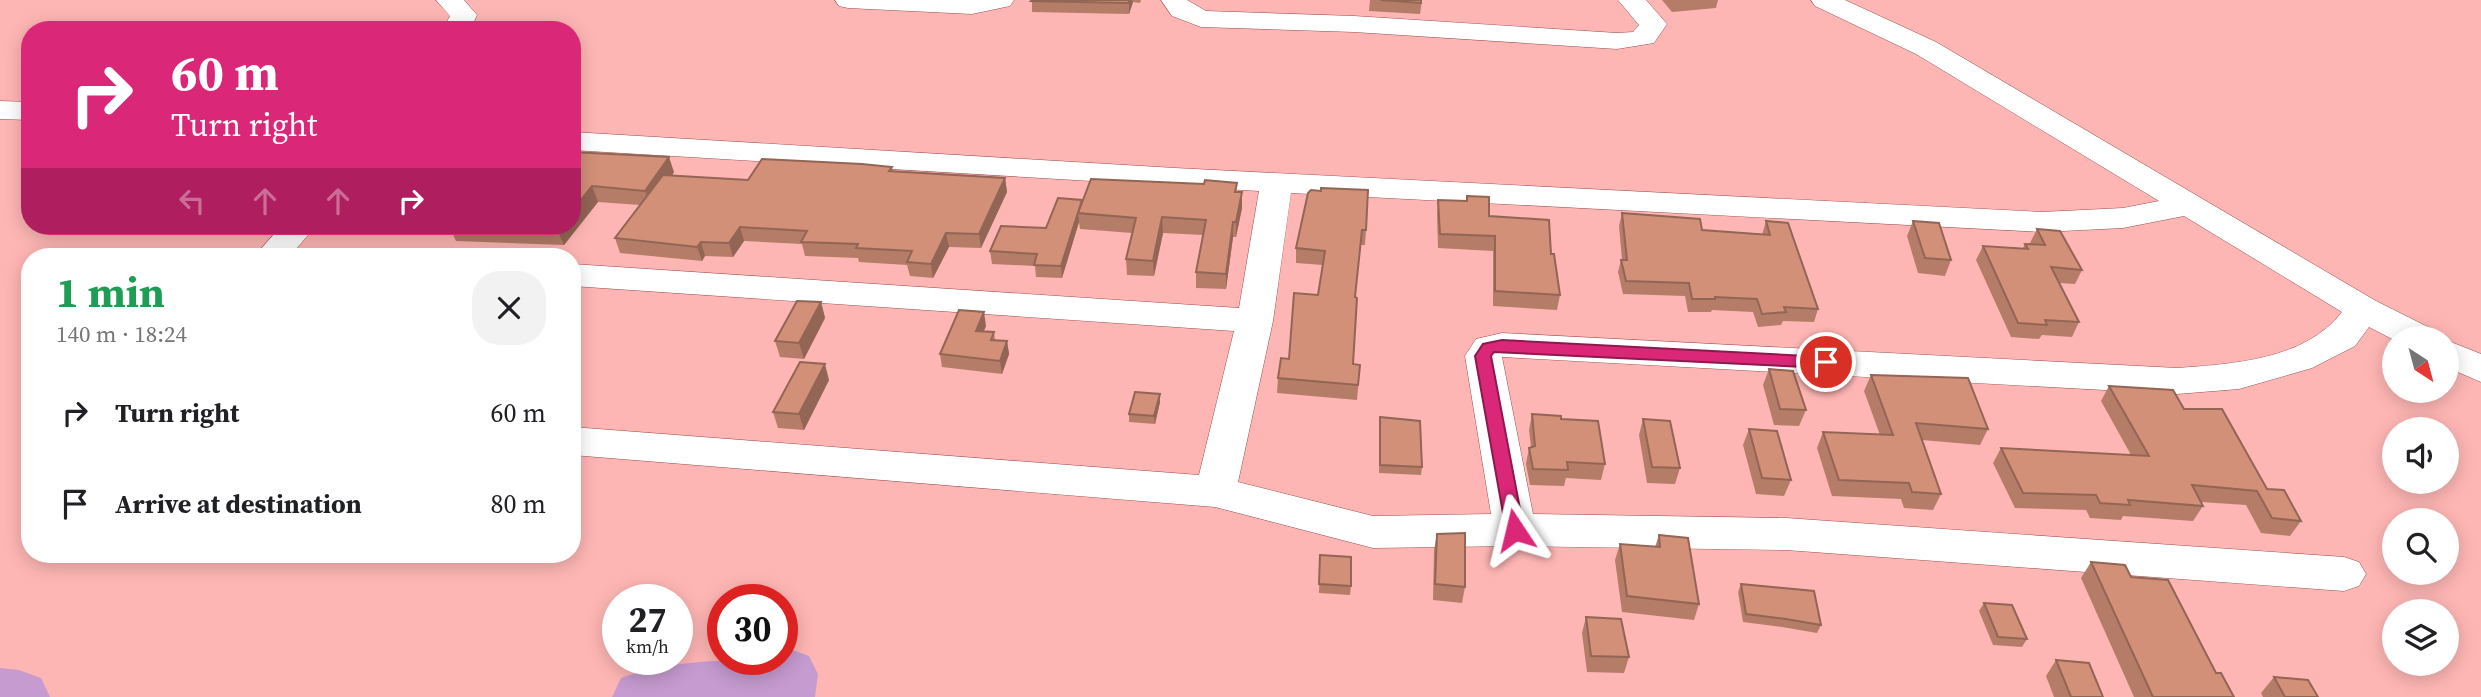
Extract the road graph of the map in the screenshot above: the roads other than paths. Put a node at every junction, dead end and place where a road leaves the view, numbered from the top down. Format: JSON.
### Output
{"nodes":[{"id":1,"x":449,"y":0,"type":"edge"},
{"id":2,"x":848,"y":0,"type":"edge"},
{"id":3,"x":1001,"y":0,"type":"edge"},
{"id":4,"x":1174,"y":0,"type":"edge"},
{"id":5,"x":1631,"y":0,"type":"edge"},
{"id":6,"x":1824,"y":0,"type":"edge"},
{"id":7,"x":1354,"y":12,"type":"edge"},
{"id":8,"x":461,"y":21,"type":"edge"},
{"id":9,"x":0,"y":110,"type":"edge"},
{"id":10,"x":21,"y":111,"type":"edge"},
{"id":11,"x":581,"y":142,"type":"edge"},
{"id":12,"x":1276,"y":183,"type":"junction"},
{"id":13,"x":2187,"y":206,"type":"junction"},
{"id":14,"x":581,"y":276,"type":"edge"},
{"id":15,"x":2363,"y":309,"type":"junction"},
{"id":16,"x":1255,"y":321,"type":"junction"},
{"id":17,"x":2396,"y":326,"type":"edge"},
{"id":18,"x":2459,"y":358,"type":"edge"},
{"id":19,"x":2481,"y":369,"type":"edge"},
{"id":20,"x":581,"y":443,"type":"edge"},
{"id":21,"x":1215,"y":492,"type":"junction"},
{"id":22,"x":1515,"y":530,"type":"junction"},
{"id":23,"x":2344,"y":574,"type":"dead end"}],
"edges":[{"from":1,"to":8,"type":"street"},
{"from":2,"to":3,"type":"street"},
{"from":4,"to":7,"type":"street"},
{"from":5,"to":7,"type":"street"},
{"from":6,"to":13,"type":"street"},
{"from":9,"to":10,"type":"street"},
{"from":11,"to":12,"type":"street"},
{"from":12,"to":13,"type":"street"},
{"from":12,"to":16,"type":"street"},
{"from":13,"to":15,"type":"street"},
{"from":14,"to":16,"type":"street"},
{"from":15,"to":17,"type":"street"},
{"from":15,"to":22,"type":"street"},
{"from":16,"to":21,"type":"street"},
{"from":18,"to":19,"type":"street"},
{"from":20,"to":21,"type":"street"},
{"from":21,"to":22,"type":"street"},
{"from":22,"to":23,"type":"street"}]}
